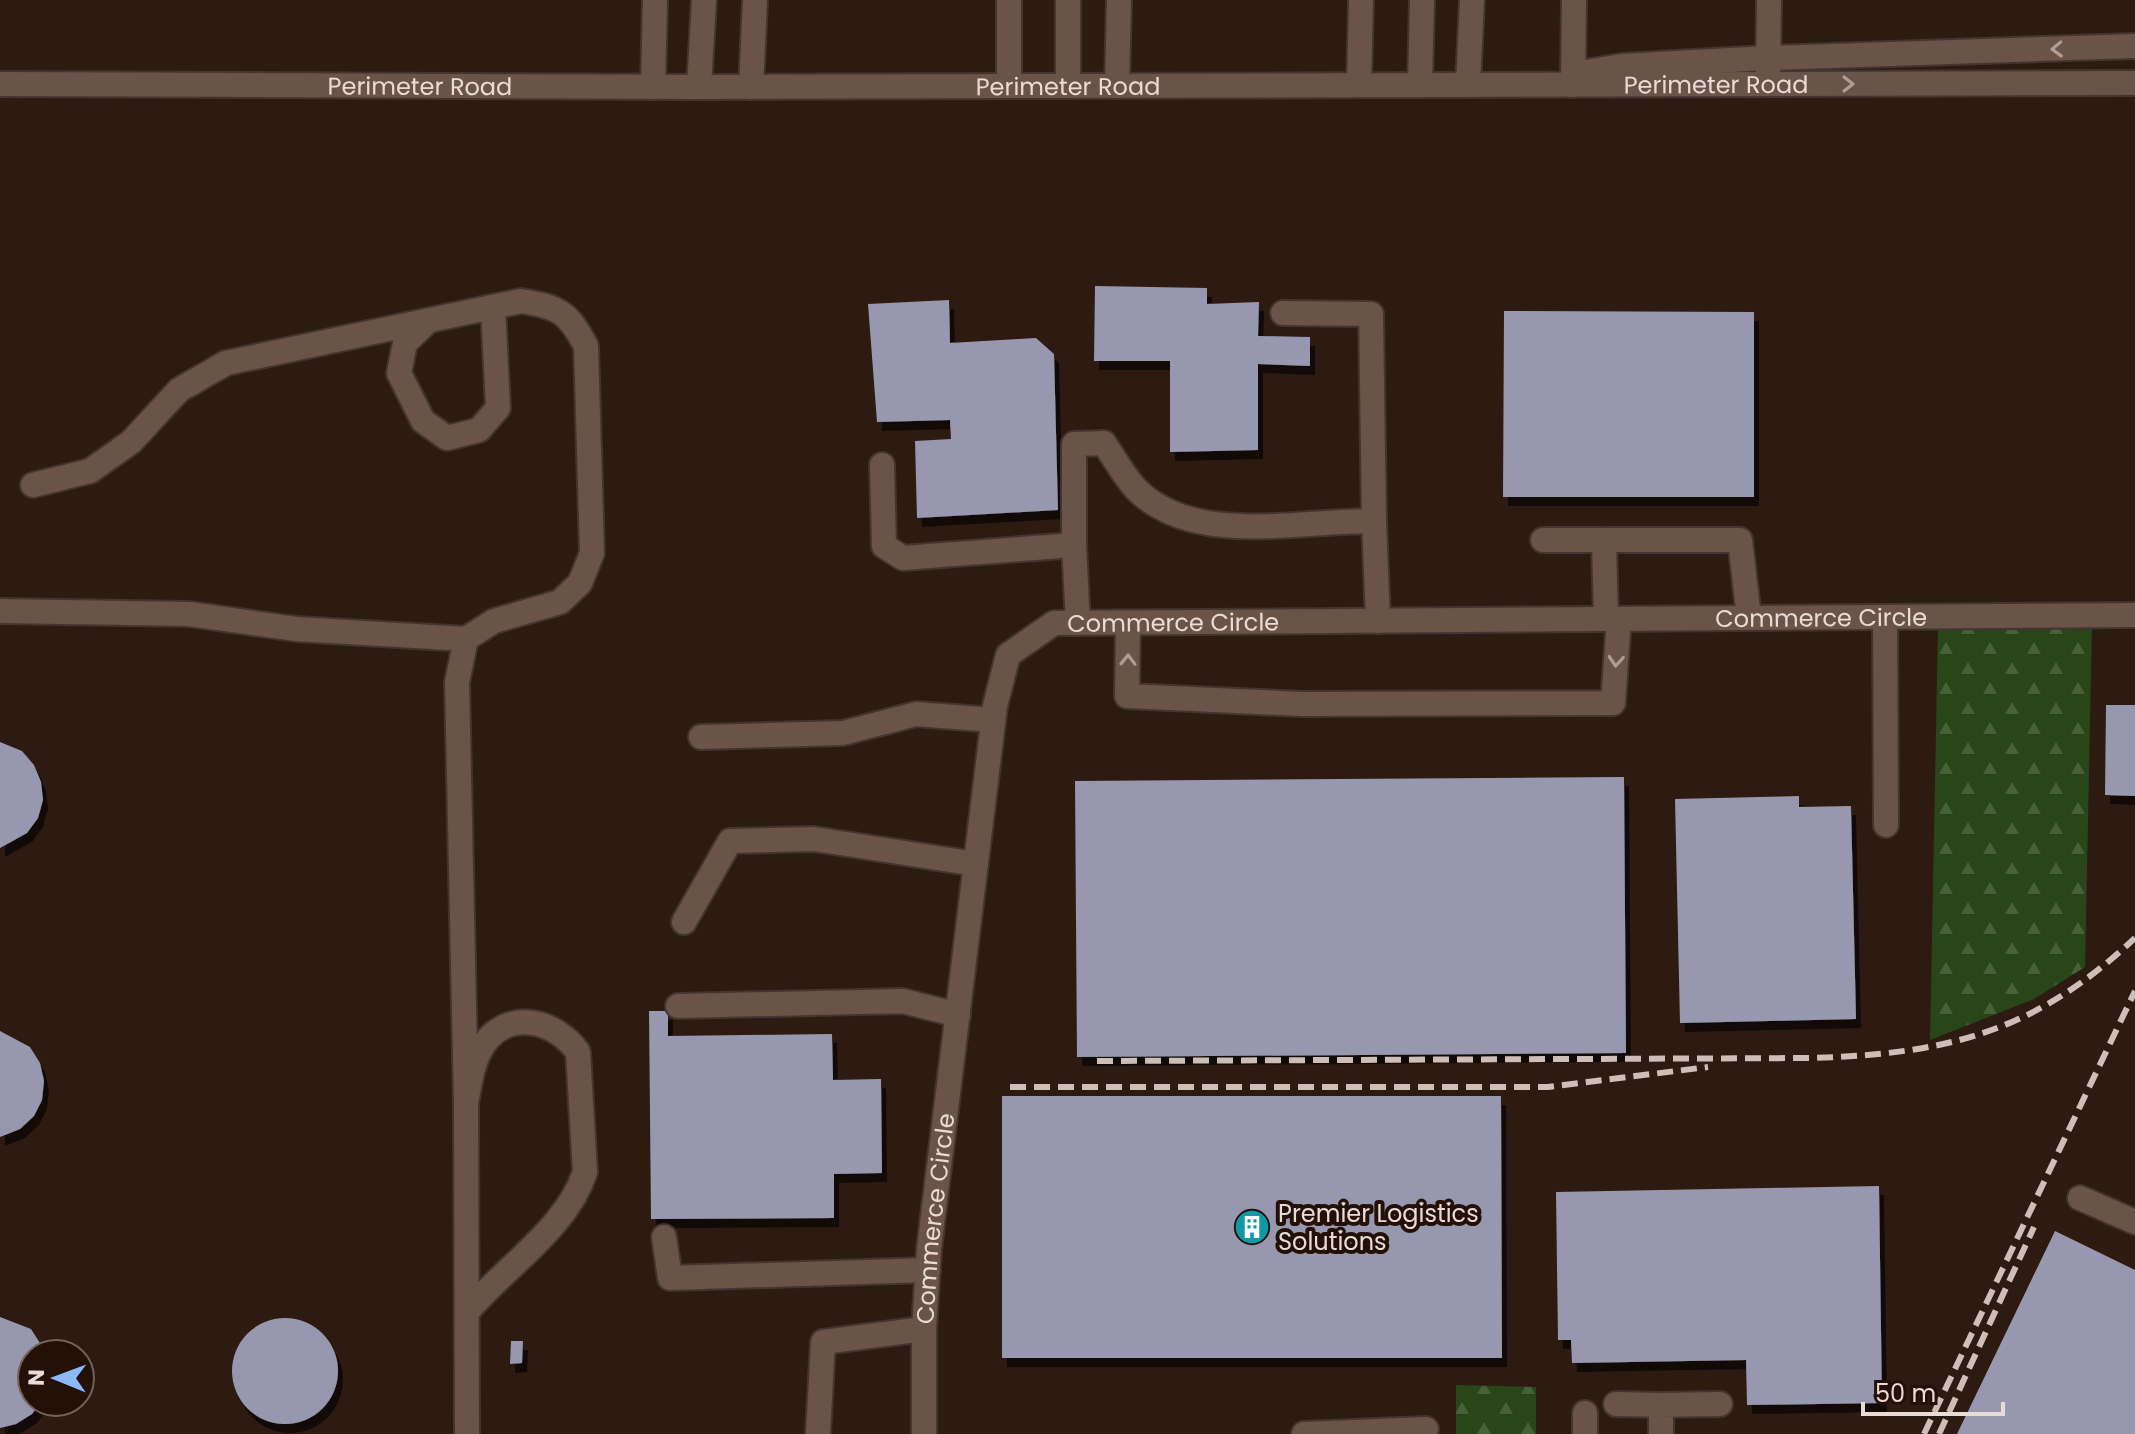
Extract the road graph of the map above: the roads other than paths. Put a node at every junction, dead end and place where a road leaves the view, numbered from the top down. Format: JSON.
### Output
{"nodes":[{"id":1,"x":655,"y":0,"type":"edge"},
{"id":2,"x":704,"y":0,"type":"edge"},
{"id":3,"x":755,"y":0,"type":"edge"},
{"id":4,"x":1009,"y":0,"type":"edge"},
{"id":5,"x":1068,"y":0,"type":"edge"},
{"id":6,"x":1119,"y":0,"type":"edge"},
{"id":7,"x":1361,"y":0,"type":"edge"},
{"id":8,"x":1422,"y":0,"type":"edge"},
{"id":9,"x":1472,"y":0,"type":"edge"},
{"id":10,"x":1574,"y":0,"type":"edge"},
{"id":11,"x":1769,"y":0,"type":"edge"},
{"id":12,"x":2135,"y":46,"type":"edge"},
{"id":13,"x":1767,"y":58,"type":"junction"},
{"id":14,"x":1573,"y":80,"type":"junction"},
{"id":15,"x":2135,"y":83,"type":"edge"},
{"id":16,"x":0,"y":84,"type":"edge"},
{"id":17,"x":1768,"y":84,"type":"junction"},
{"id":18,"x":1359,"y":85,"type":"junction"},
{"id":19,"x":1420,"y":85,"type":"junction"},
{"id":20,"x":1468,"y":85,"type":"junction"},
{"id":21,"x":1009,"y":86,"type":"junction"},
{"id":22,"x":1068,"y":86,"type":"junction"},
{"id":23,"x":1117,"y":86,"type":"junction"},
{"id":24,"x":653,"y":87,"type":"junction"},
{"id":25,"x":699,"y":87,"type":"junction"},
{"id":26,"x":751,"y":87,"type":"junction"},
{"id":27,"x":493,"y":307,"type":"junction"},
{"id":28,"x":1283,"y":313,"type":"dead end"},
{"id":29,"x":428,"y":321,"type":"junction"},
{"id":30,"x":882,"y":465,"type":"dead end"},
{"id":31,"x":33,"y":485,"type":"dead end"},
{"id":32,"x":1374,"y":521,"type":"junction"},
{"id":33,"x":1543,"y":540,"type":"dead end"},
{"id":34,"x":1604,"y":540,"type":"junction"},
{"id":35,"x":1074,"y":545,"type":"junction"},
{"id":36,"x":0,"y":611,"type":"edge"},
{"id":37,"x":2135,"y":615,"type":"edge"},
{"id":38,"x":1885,"y":617,"type":"junction"},
{"id":39,"x":1749,"y":618,"type":"junction"},
{"id":40,"x":1612,"y":619,"type":"junction"},
{"id":41,"x":1378,"y":621,"type":"junction"},
{"id":42,"x":1078,"y":623,"type":"junction"},
{"id":43,"x":1128,"y":623,"type":"junction"},
{"id":44,"x":466,"y":639,"type":"junction"},
{"id":45,"x":993,"y":720,"type":"junction"},
{"id":46,"x":701,"y":737,"type":"dead end"},
{"id":47,"x":1886,"y":825,"type":"dead end"},
{"id":48,"x":976,"y":864,"type":"junction"},
{"id":49,"x":684,"y":922,"type":"dead end"},
{"id":50,"x":678,"y":1006,"type":"dead end"},
{"id":51,"x":958,"y":1015,"type":"junction"},
{"id":52,"x":466,"y":1103,"type":"junction"},
{"id":53,"x":2080,"y":1198,"type":"dead end"},
{"id":54,"x":2135,"y":1222,"type":"edge"},
{"id":55,"x":664,"y":1237,"type":"dead end"},
{"id":56,"x":928,"y":1270,"type":"junction"},
{"id":57,"x":468,"y":1311,"type":"junction"},
{"id":58,"x":924,"y":1329,"type":"junction"},
{"id":59,"x":1616,"y":1404,"type":"dead end"},
{"id":60,"x":1720,"y":1404,"type":"dead end"},
{"id":61,"x":1661,"y":1405,"type":"junction"},
{"id":62,"x":1426,"y":1429,"type":"dead end"},
{"id":63,"x":467,"y":1434,"type":"edge"},
{"id":64,"x":818,"y":1434,"type":"edge"},
{"id":65,"x":924,"y":1434,"type":"edge"},
{"id":66,"x":1304,"y":1434,"type":"edge"},
{"id":67,"x":1661,"y":1434,"type":"edge"}],
"edges":[{"from":1,"to":24,"type":"street"},
{"from":2,"to":25,"type":"street"},
{"from":3,"to":26,"type":"street"},
{"from":4,"to":21,"type":"street"},
{"from":5,"to":22,"type":"street"},
{"from":6,"to":23,"type":"street"},
{"from":7,"to":18,"type":"street"},
{"from":8,"to":19,"type":"street"},
{"from":9,"to":20,"type":"street"},
{"from":10,"to":14,"type":"street"},
{"from":11,"to":13,"type":"street"},
{"from":12,"to":13,"type":"street","one_way":true},
{"from":13,"to":14,"type":"street"},
{"from":13,"to":17,"type":"street"},
{"from":14,"to":17,"type":"street","name":"Perimeter Road"},
{"from":14,"to":20,"type":"street","name":"Perimeter Road"},
{"from":17,"to":15,"type":"street","name":"Perimeter Road","one_way":true},
{"from":16,"to":24,"type":"street","name":"Perimeter Road"},
{"from":18,"to":19,"type":"street","name":"Perimeter Road"},
{"from":18,"to":23,"type":"street","name":"Perimeter Road"},
{"from":19,"to":20,"type":"street","name":"Perimeter Road"},
{"from":21,"to":22,"type":"street","name":"Perimeter Road"},
{"from":21,"to":26,"type":"street","name":"Perimeter Road"},
{"from":22,"to":23,"type":"street","name":"Perimeter Road"},
{"from":24,"to":25,"type":"street","name":"Perimeter Road"},
{"from":25,"to":26,"type":"street","name":"Perimeter Road"},
{"from":27,"to":29,"type":"street"},
{"from":27,"to":29,"type":"street"},
{"from":27,"to":44,"type":"street"},
{"from":28,"to":32,"type":"street"},
{"from":29,"to":31,"type":"street"},
{"from":30,"to":35,"type":"street"},
{"from":32,"to":35,"type":"street"},
{"from":32,"to":41,"type":"street"},
{"from":33,"to":34,"type":"street"},
{"from":34,"to":39,"type":"street"},
{"from":34,"to":40,"type":"street"},
{"from":35,"to":42,"type":"street"},
{"from":36,"to":44,"type":"street"},
{"from":37,"to":38,"type":"street","name":"Commerce Circle"},
{"from":38,"to":39,"type":"street","name":"Commerce Circle"},
{"from":38,"to":47,"type":"street"},
{"from":39,"to":40,"type":"street","name":"Commerce Circle"},
{"from":40,"to":41,"type":"street","name":"Commerce Circle"},
{"from":40,"to":43,"type":"street","one_way":true},
{"from":41,"to":43,"type":"street","name":"Commerce Circle"},
{"from":42,"to":43,"type":"street","name":"Commerce Circle"},
{"from":42,"to":45,"type":"street","name":"Commerce Circle"},
{"from":44,"to":52,"type":"street"},
{"from":45,"to":46,"type":"street"},
{"from":45,"to":48,"type":"street","name":"Commerce Circle"},
{"from":48,"to":49,"type":"street"},
{"from":48,"to":51,"type":"street","name":"Commerce Circle"},
{"from":50,"to":51,"type":"street"},
{"from":51,"to":56,"type":"street","name":"Commerce Circle"},
{"from":52,"to":57,"type":"street"},
{"from":52,"to":57,"type":"street"},
{"from":53,"to":54,"type":"street"},
{"from":55,"to":56,"type":"street"},
{"from":56,"to":58,"type":"street","name":"Commerce Circle"},
{"from":57,"to":63,"type":"street"},
{"from":58,"to":64,"type":"street"},
{"from":58,"to":65,"type":"street","name":"Commerce Circle"},
{"from":59,"to":61,"type":"street"},
{"from":60,"to":61,"type":"street"},
{"from":61,"to":67,"type":"street"},
{"from":62,"to":66,"type":"street"}]}
